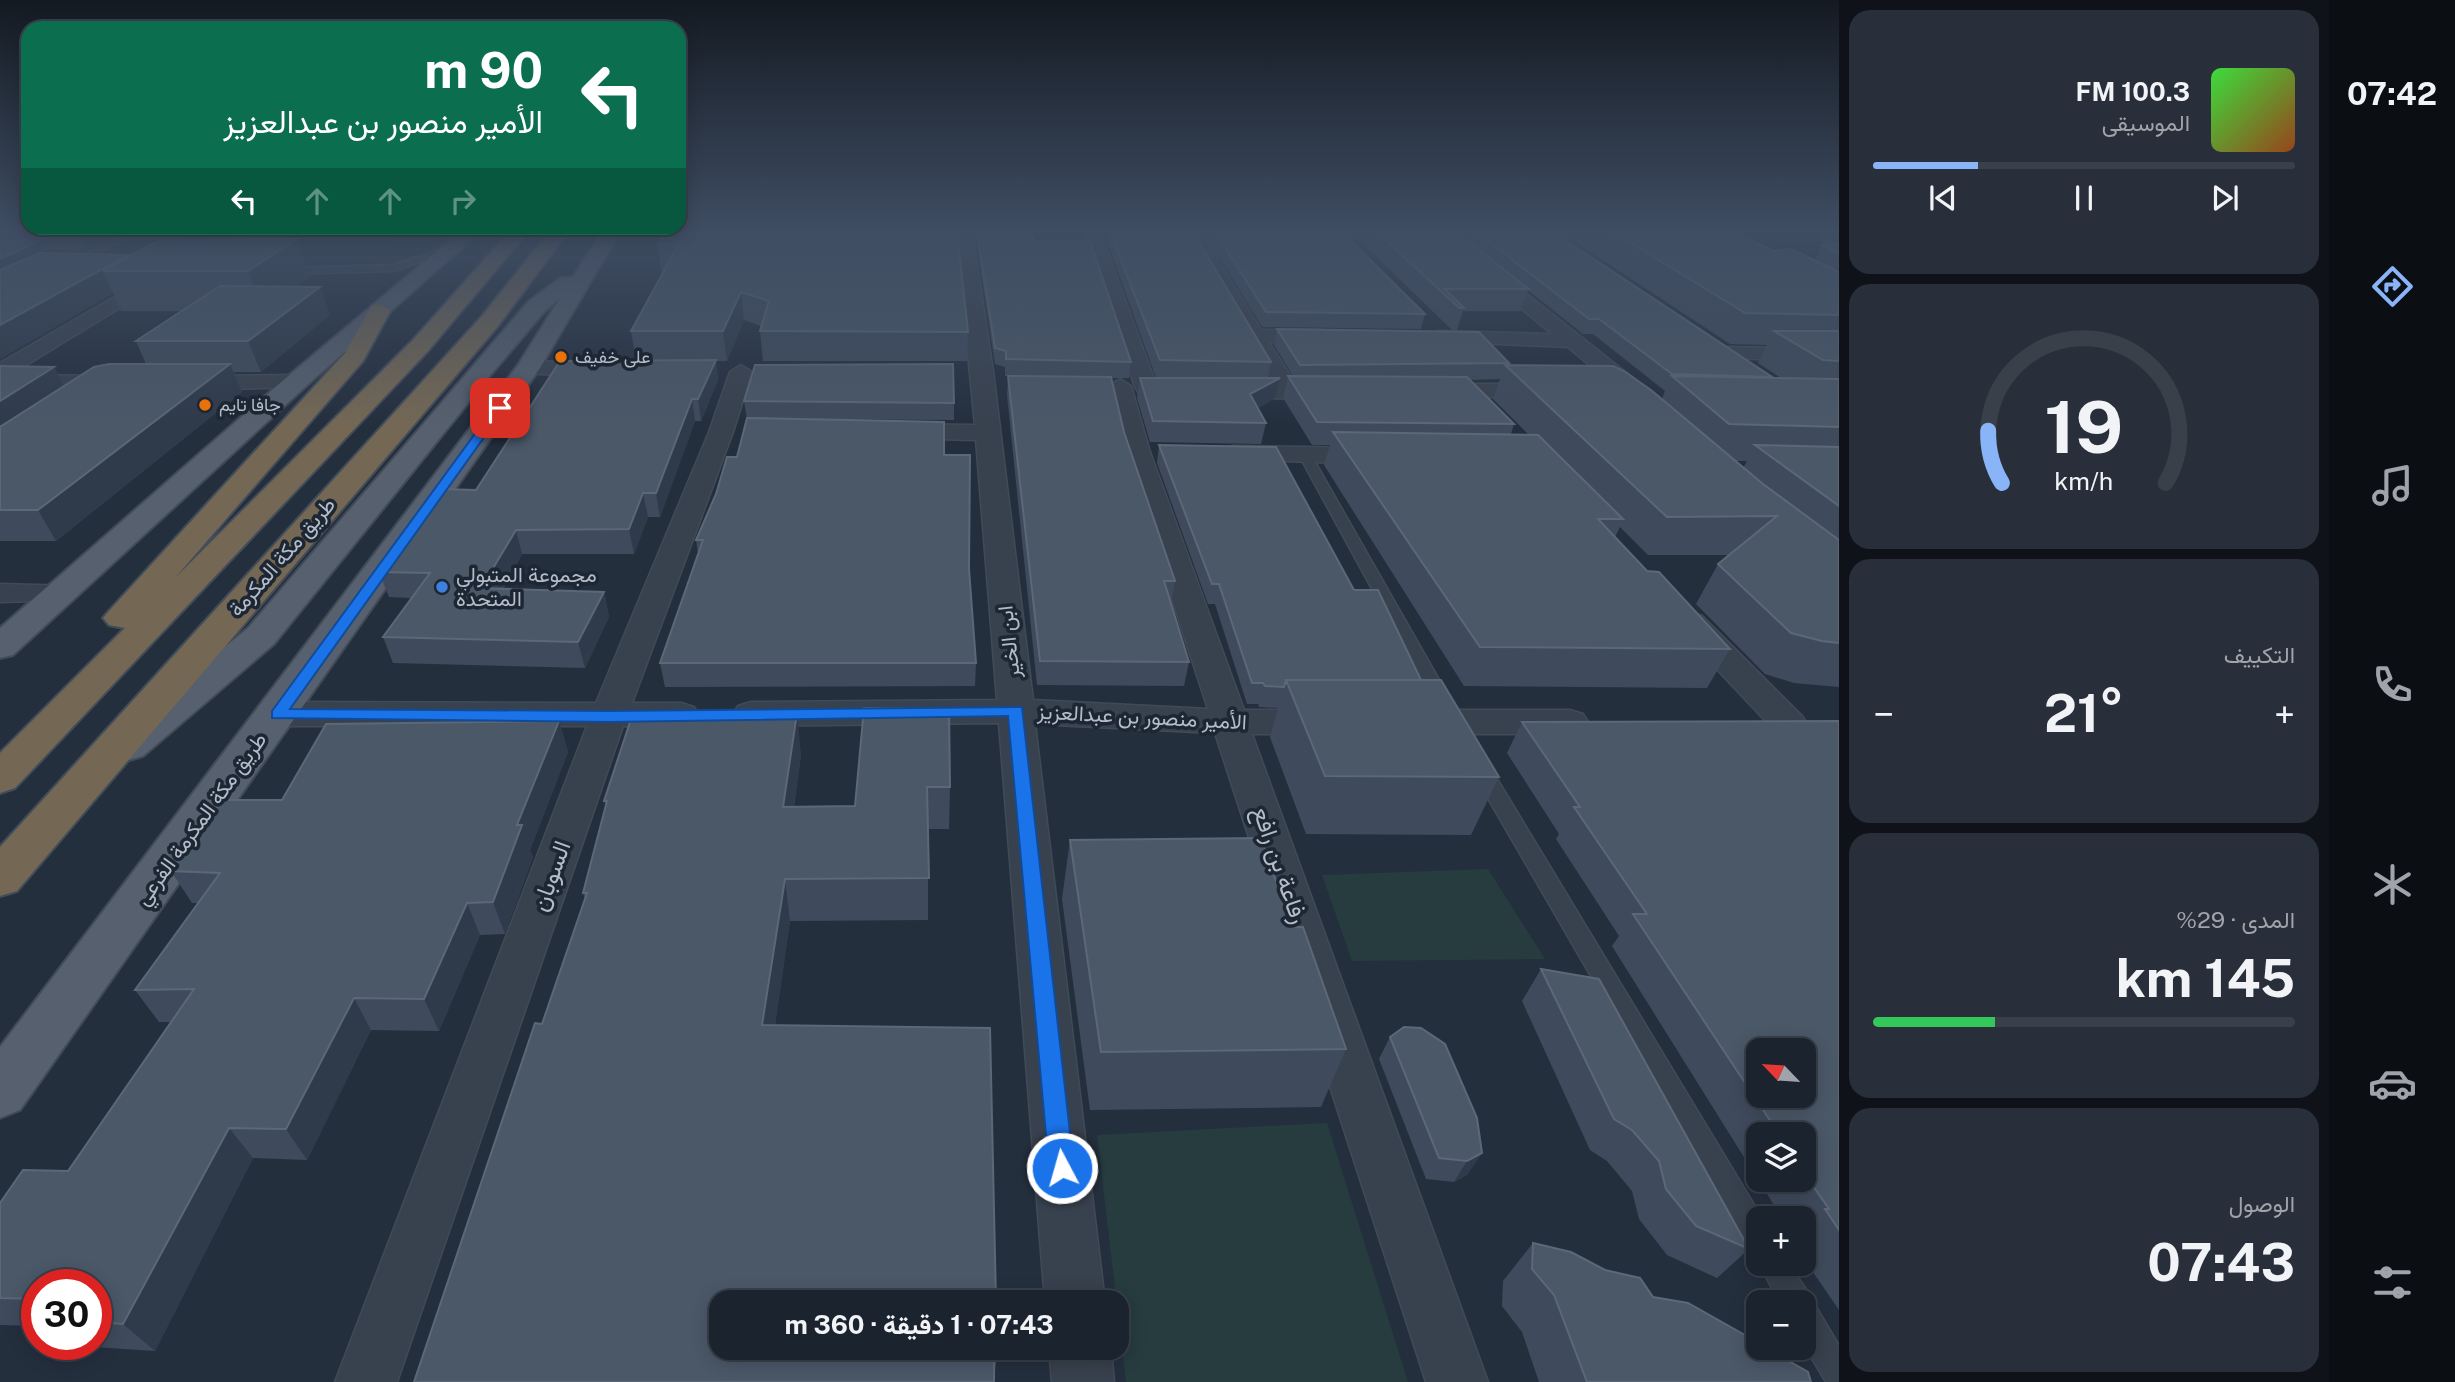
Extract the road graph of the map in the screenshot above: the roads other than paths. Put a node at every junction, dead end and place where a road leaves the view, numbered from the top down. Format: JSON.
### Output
{"nodes":[{"id":1,"x":131,"y":296,"type":"edge"},
{"id":2,"x":390,"y":296,"type":"edge"},
{"id":3,"x":463,"y":296,"type":"edge"},
{"id":4,"x":509,"y":296,"type":"edge"},
{"id":5,"x":547,"y":296,"type":"edge"},
{"id":6,"x":571,"y":296,"type":"edge"},
{"id":7,"x":972,"y":296,"type":"edge"},
{"id":8,"x":1104,"y":296,"type":"edge"},
{"id":9,"x":1233,"y":296,"type":"edge"},
{"id":10,"x":1517,"y":296,"type":"edge"},
{"id":11,"x":380,"y":310,"type":"junction"},
{"id":12,"x":1420,"y":328,"type":"edge"},
{"id":13,"x":1258,"y":336,"type":"junction"},
{"id":14,"x":1337,"y":337,"type":"edge"},
{"id":15,"x":1702,"y":338,"type":"edge"},
{"id":16,"x":1570,"y":341,"type":"junction"},
{"id":17,"x":1724,"y":353,"type":"junction"},
{"id":18,"x":1839,"y":355,"type":"edge"},
{"id":19,"x":528,"y":368,"type":"junction"},
{"id":20,"x":621,"y":370,"type":"edge"},
{"id":21,"x":0,"y":372,"type":"edge"},
{"id":22,"x":741,"y":372,"type":"dead end"},
{"id":23,"x":1756,"y":375,"type":"edge"},
{"id":24,"x":0,"y":382,"type":"edge"},
{"id":25,"x":296,"y":382,"type":"junction"},
{"id":26,"x":145,"y":383,"type":"edge"},
{"id":27,"x":172,"y":383,"type":"edge"},
{"id":28,"x":104,"y":384,"type":"junction"},
{"id":29,"x":1120,"y":386,"type":"junction"},
{"id":30,"x":1172,"y":388,"type":"edge"},
{"id":31,"x":1211,"y":389,"type":"edge"},
{"id":32,"x":1288,"y":391,"type":"junction"},
{"id":33,"x":1358,"y":391,"type":"edge"},
{"id":34,"x":1413,"y":391,"type":"edge"},
{"id":35,"x":1469,"y":391,"type":"junction"},
{"id":36,"x":1564,"y":391,"type":"edge"},
{"id":37,"x":1632,"y":399,"type":"edge"},
{"id":38,"x":69,"y":407,"type":"edge"},
{"id":39,"x":1495,"y":419,"type":"edge"},
{"id":40,"x":876,"y":431,"type":"edge"},
{"id":41,"x":988,"y":433,"type":"junction"},
{"id":42,"x":1207,"y":453,"type":"edge"},
{"id":43,"x":1305,"y":455,"type":"junction"},
{"id":44,"x":1398,"y":456,"type":"edge"},
{"id":45,"x":0,"y":593,"type":"edge"},
{"id":46,"x":61,"y":593,"type":"junction"},
{"id":47,"x":1674,"y":606,"type":"edge"},
{"id":48,"x":0,"y":647,"type":"edge"},
{"id":49,"x":1016,"y":711,"type":"junction"},
{"id":50,"x":278,"y":714,"type":"junction"},
{"id":51,"x":609,"y":716,"type":"junction"},
{"id":52,"x":1231,"y":722,"type":"junction"},
{"id":53,"x":1454,"y":722,"type":"junction"},
{"id":54,"x":1607,"y":723,"type":"edge"},
{"id":55,"x":1747,"y":723,"type":"edge"},
{"id":56,"x":1789,"y":724,"type":"junction"},
{"id":57,"x":1826,"y":724,"type":"edge"},
{"id":58,"x":0,"y":759,"type":"edge"},
{"id":59,"x":0,"y":778,"type":"edge"},
{"id":60,"x":79,"y":787,"type":"junction"},
{"id":61,"x":0,"y":878,"type":"edge"},
{"id":62,"x":0,"y":1092,"type":"edge"},
{"id":63,"x":1746,"y":1217,"type":"edge"},
{"id":64,"x":1074,"y":1290,"type":"edge"},
{"id":65,"x":1816,"y":1336,"type":"edge"},
{"id":66,"x":1081,"y":1360,"type":"edge"},
{"id":67,"x":1839,"y":1375,"type":"edge"},
{"id":68,"x":366,"y":1382,"type":"edge"},
{"id":69,"x":1083,"y":1382,"type":"edge"},
{"id":70,"x":1457,"y":1382,"type":"edge"}],
"edges":[{"from":1,"to":21,"type":"street"},
{"from":2,"to":11,"type":"main road"},
{"from":3,"to":59,"type":"highway","name":"طريق مكة المكرمة"},
{"from":4,"to":60,"type":"highway","name":"طريق مكة المكرمة"},
{"from":5,"to":60,"type":"main road"},
{"from":6,"to":19,"type":"main road","name":"طريق مكة المكرمة الفرعي"},
{"from":7,"to":41,"type":"street","name":"ابن الخير"},
{"from":8,"to":29,"type":"street","name":"رفاعة بن رافع"},
{"from":9,"to":13,"type":"street"},
{"from":10,"to":16,"type":"street"},
{"from":11,"to":25,"type":"main road"},
{"from":11,"to":58,"type":"highway"},
{"from":12,"to":16,"type":"street"},
{"from":13,"to":14,"type":"street"},
{"from":13,"to":32,"type":"street"},
{"from":15,"to":17,"type":"street"},
{"from":16,"to":37,"type":"street"},
{"from":17,"to":18,"type":"street"},
{"from":17,"to":23,"type":"street"},
{"from":19,"to":20,"type":"street"},
{"from":19,"to":50,"type":"main road","name":"طريق مكة المكرمة الفرعي"},
{"from":22,"to":51,"type":"street","name":"السوبان"},
{"from":24,"to":28,"type":"street"},
{"from":25,"to":27,"type":"street"},
{"from":25,"to":46,"type":"main road"},
{"from":26,"to":28,"type":"street"},
{"from":28,"to":38,"type":"street"},
{"from":29,"to":30,"type":"street"},
{"from":29,"to":52,"type":"street","name":"رفاعة بن رافع"},
{"from":31,"to":32,"type":"street"},
{"from":32,"to":33,"type":"street"},
{"from":34,"to":35,"type":"street"},
{"from":35,"to":36,"type":"street"},
{"from":35,"to":39,"type":"street"},
{"from":40,"to":41,"type":"street"},
{"from":41,"to":49,"type":"street","name":"ابن الخير"},
{"from":42,"to":43,"type":"street"},
{"from":43,"to":44,"type":"street"},
{"from":43,"to":53,"type":"lane"},
{"from":45,"to":46,"type":"street"},
{"from":46,"to":48,"type":"main road"},
{"from":47,"to":56,"type":"street"},
{"from":49,"to":51,"type":"street","name":"الأمير منصور بن عبدالعزيز"},
{"from":49,"to":52,"type":"street","name":"الأمير منصور بن عبدالعزيز"},
{"from":49,"to":64,"type":"street","name":"ابن الخير"},
{"from":50,"to":51,"type":"street","name":"الأمير منصور بن عبدالعزيز"},
{"from":50,"to":62,"type":"main road","name":"طريق مكة المكرمة الفرعي"},
{"from":51,"to":68,"type":"street","name":"السوبان"},
{"from":52,"to":53,"type":"street","name":"الأمير منصور بن عبدالعزيز"},
{"from":52,"to":70,"type":"street","name":"رفاعة بن رافع"},
{"from":53,"to":54,"type":"street","name":"الأمير منصور بن عبدالعزيز"},
{"from":53,"to":63,"type":"lane"},
{"from":55,"to":56,"type":"street"},
{"from":56,"to":57,"type":"street"},
{"from":60,"to":61,"type":"highway","name":"طريق مكة المكرمة"},
{"from":65,"to":67,"type":"lane"},
{"from":66,"to":69,"type":"street"}]}
